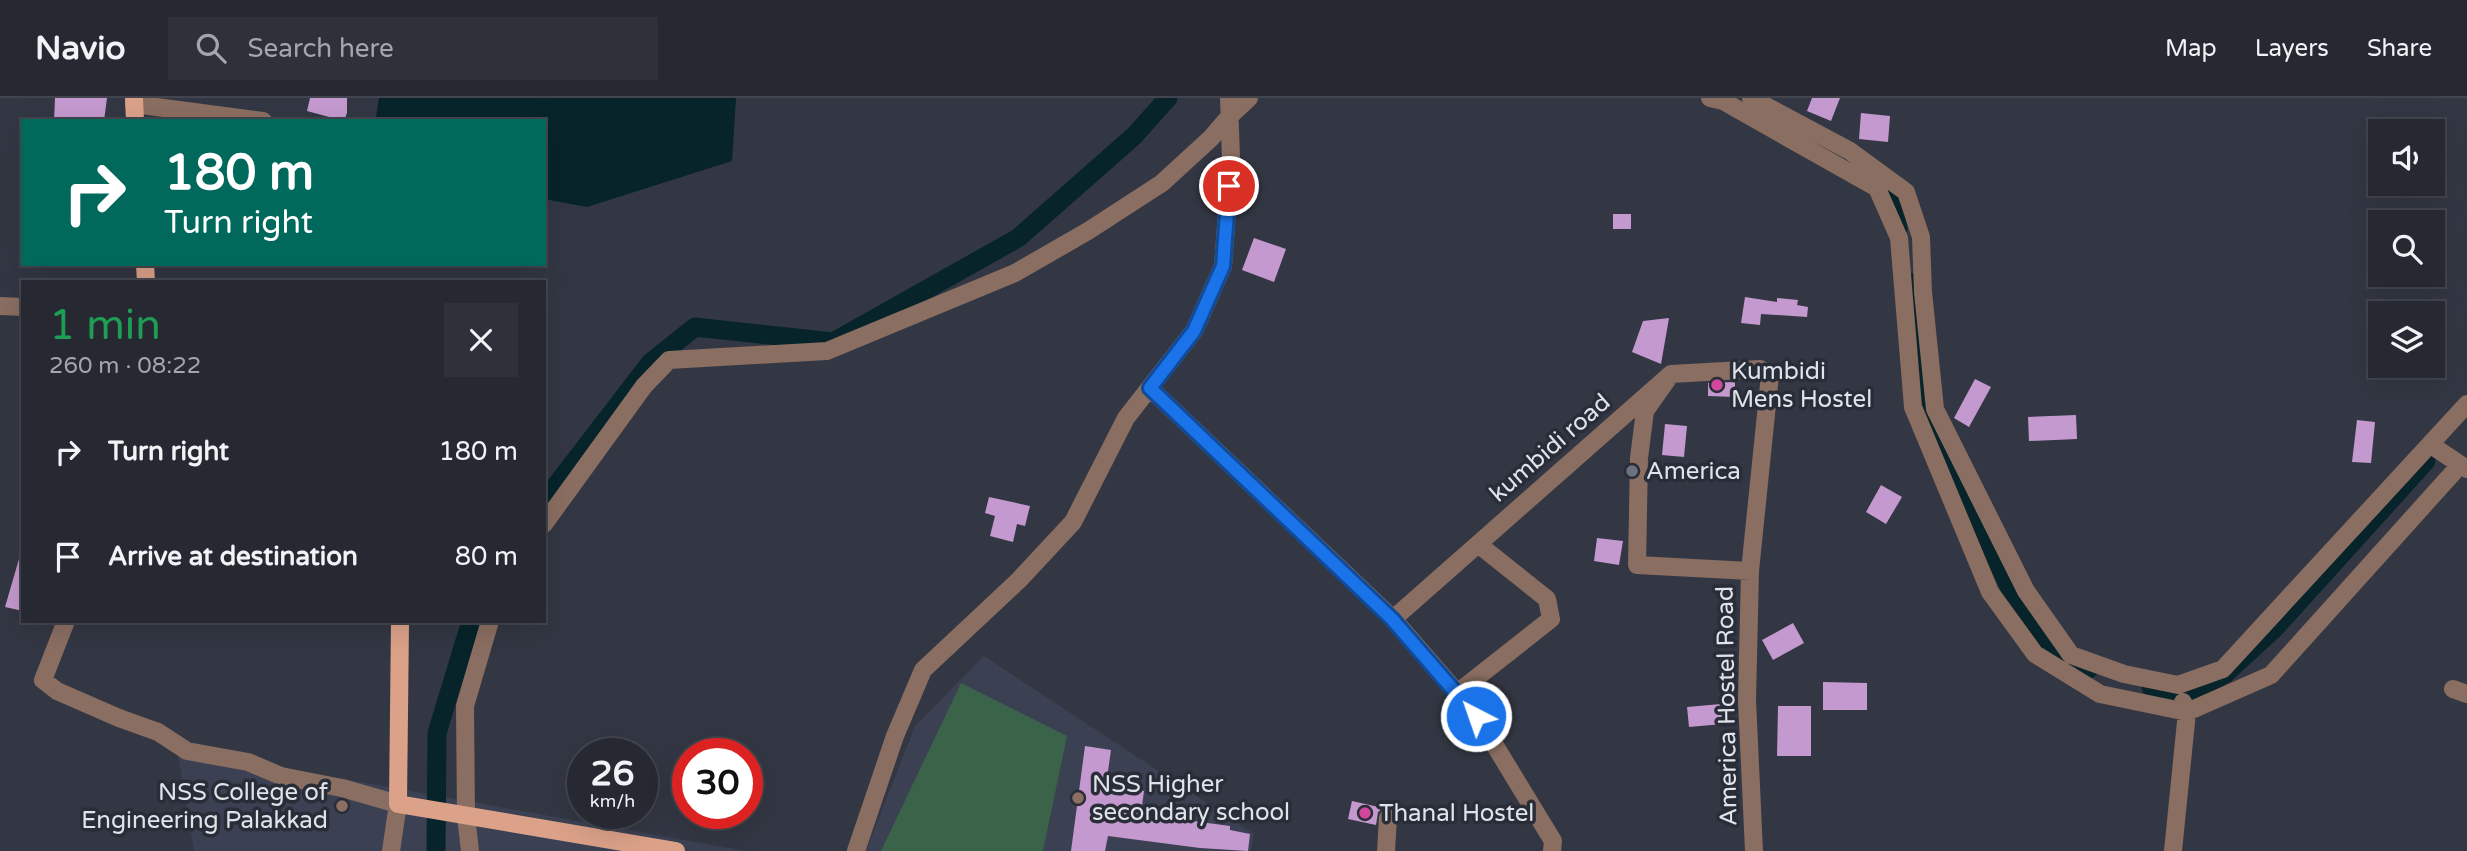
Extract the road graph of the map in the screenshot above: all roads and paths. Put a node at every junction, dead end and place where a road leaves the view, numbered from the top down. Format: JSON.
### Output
{"nodes":[{"id":1,"x":1249,"y":98,"type":"edge"},
{"id":2,"x":1710,"y":98,"type":"edge"},
{"id":3,"x":1751,"y":98,"type":"edge"},
{"id":4,"x":1229,"y":107,"type":"edge"},
{"id":5,"x":134,"y":108,"type":"edge"},
{"id":6,"x":243,"y":119,"type":"edge"},
{"id":7,"x":0,"y":306,"type":"edge"},
{"id":8,"x":21,"y":307,"type":"edge"},
{"id":9,"x":1671,"y":374,"type":"junction"},
{"id":10,"x":1150,"y":388,"type":"junction"},
{"id":11,"x":2467,"y":404,"type":"edge"},
{"id":12,"x":2431,"y":445,"type":"junction"},
{"id":13,"x":1639,"y":458,"type":"joint"},
{"id":14,"x":2464,"y":467,"type":"edge"},
{"id":15,"x":546,"y":521,"type":"edge"},
{"id":16,"x":1478,"y":544,"type":"junction"},
{"id":17,"x":1750,"y":572,"type":"junction"},
{"id":18,"x":1392,"y":619,"type":"junction"},
{"id":19,"x":65,"y":623,"type":"edge"},
{"id":20,"x":400,"y":623,"type":"edge"},
{"id":21,"x":489,"y":623,"type":"edge"},
{"id":22,"x":2178,"y":685,"type":"junction"},
{"id":23,"x":1457,"y":693,"type":"junction"},
{"id":24,"x":2187,"y":712,"type":"junction"},
{"id":25,"x":404,"y":805,"type":"junction"},
{"id":26,"x":460,"y":815,"type":"junction"},
{"id":27,"x":1388,"y":818,"type":"dead end"},
{"id":28,"x":391,"y":851,"type":"edge"},
{"id":29,"x":470,"y":851,"type":"edge"},
{"id":30,"x":676,"y":851,"type":"edge"},
{"id":31,"x":856,"y":851,"type":"edge"},
{"id":32,"x":1386,"y":851,"type":"edge"},
{"id":33,"x":1552,"y":851,"type":"edge"},
{"id":34,"x":1754,"y":851,"type":"edge"},
{"id":35,"x":2173,"y":851,"type":"edge"}],
"edges":[{"from":1,"to":4,"type":"street"},
{"from":2,"to":24,"type":"street"},
{"from":3,"to":22,"type":"street"},
{"from":4,"to":10,"type":"street"},
{"from":4,"to":15,"type":"street"},
{"from":5,"to":6,"type":"street"},
{"from":7,"to":8,"type":"street"},
{"from":9,"to":13,"type":"street","name":"kumbidi road"},
{"from":9,"to":16,"type":"street","name":"kumbidi road"},
{"from":9,"to":17,"type":"street"},
{"from":10,"to":18,"type":"street"},
{"from":10,"to":31,"type":"street"},
{"from":11,"to":12,"type":"street"},
{"from":12,"to":14,"type":"street"},
{"from":12,"to":22,"type":"street"},
{"from":13,"to":17,"type":"street","name":"America Hostel Road"},
{"from":14,"to":24,"type":"street"},
{"from":16,"to":18,"type":"street","name":"kumbidi road"},
{"from":16,"to":23,"type":"street"},
{"from":17,"to":34,"type":"street","name":"America Hostel Road"},
{"from":18,"to":23,"type":"street"},
{"from":19,"to":25,"type":"street"},
{"from":20,"to":25,"type":"main road"},
{"from":21,"to":26,"type":"street"},
{"from":22,"to":24,"type":"street"},
{"from":23,"to":33,"type":"street"},
{"from":24,"to":35,"type":"street"},
{"from":25,"to":26,"type":"main road"},
{"from":25,"to":28,"type":"street"},
{"from":26,"to":29,"type":"street"},
{"from":26,"to":30,"type":"main road"},
{"from":27,"to":32,"type":"street"}]}
